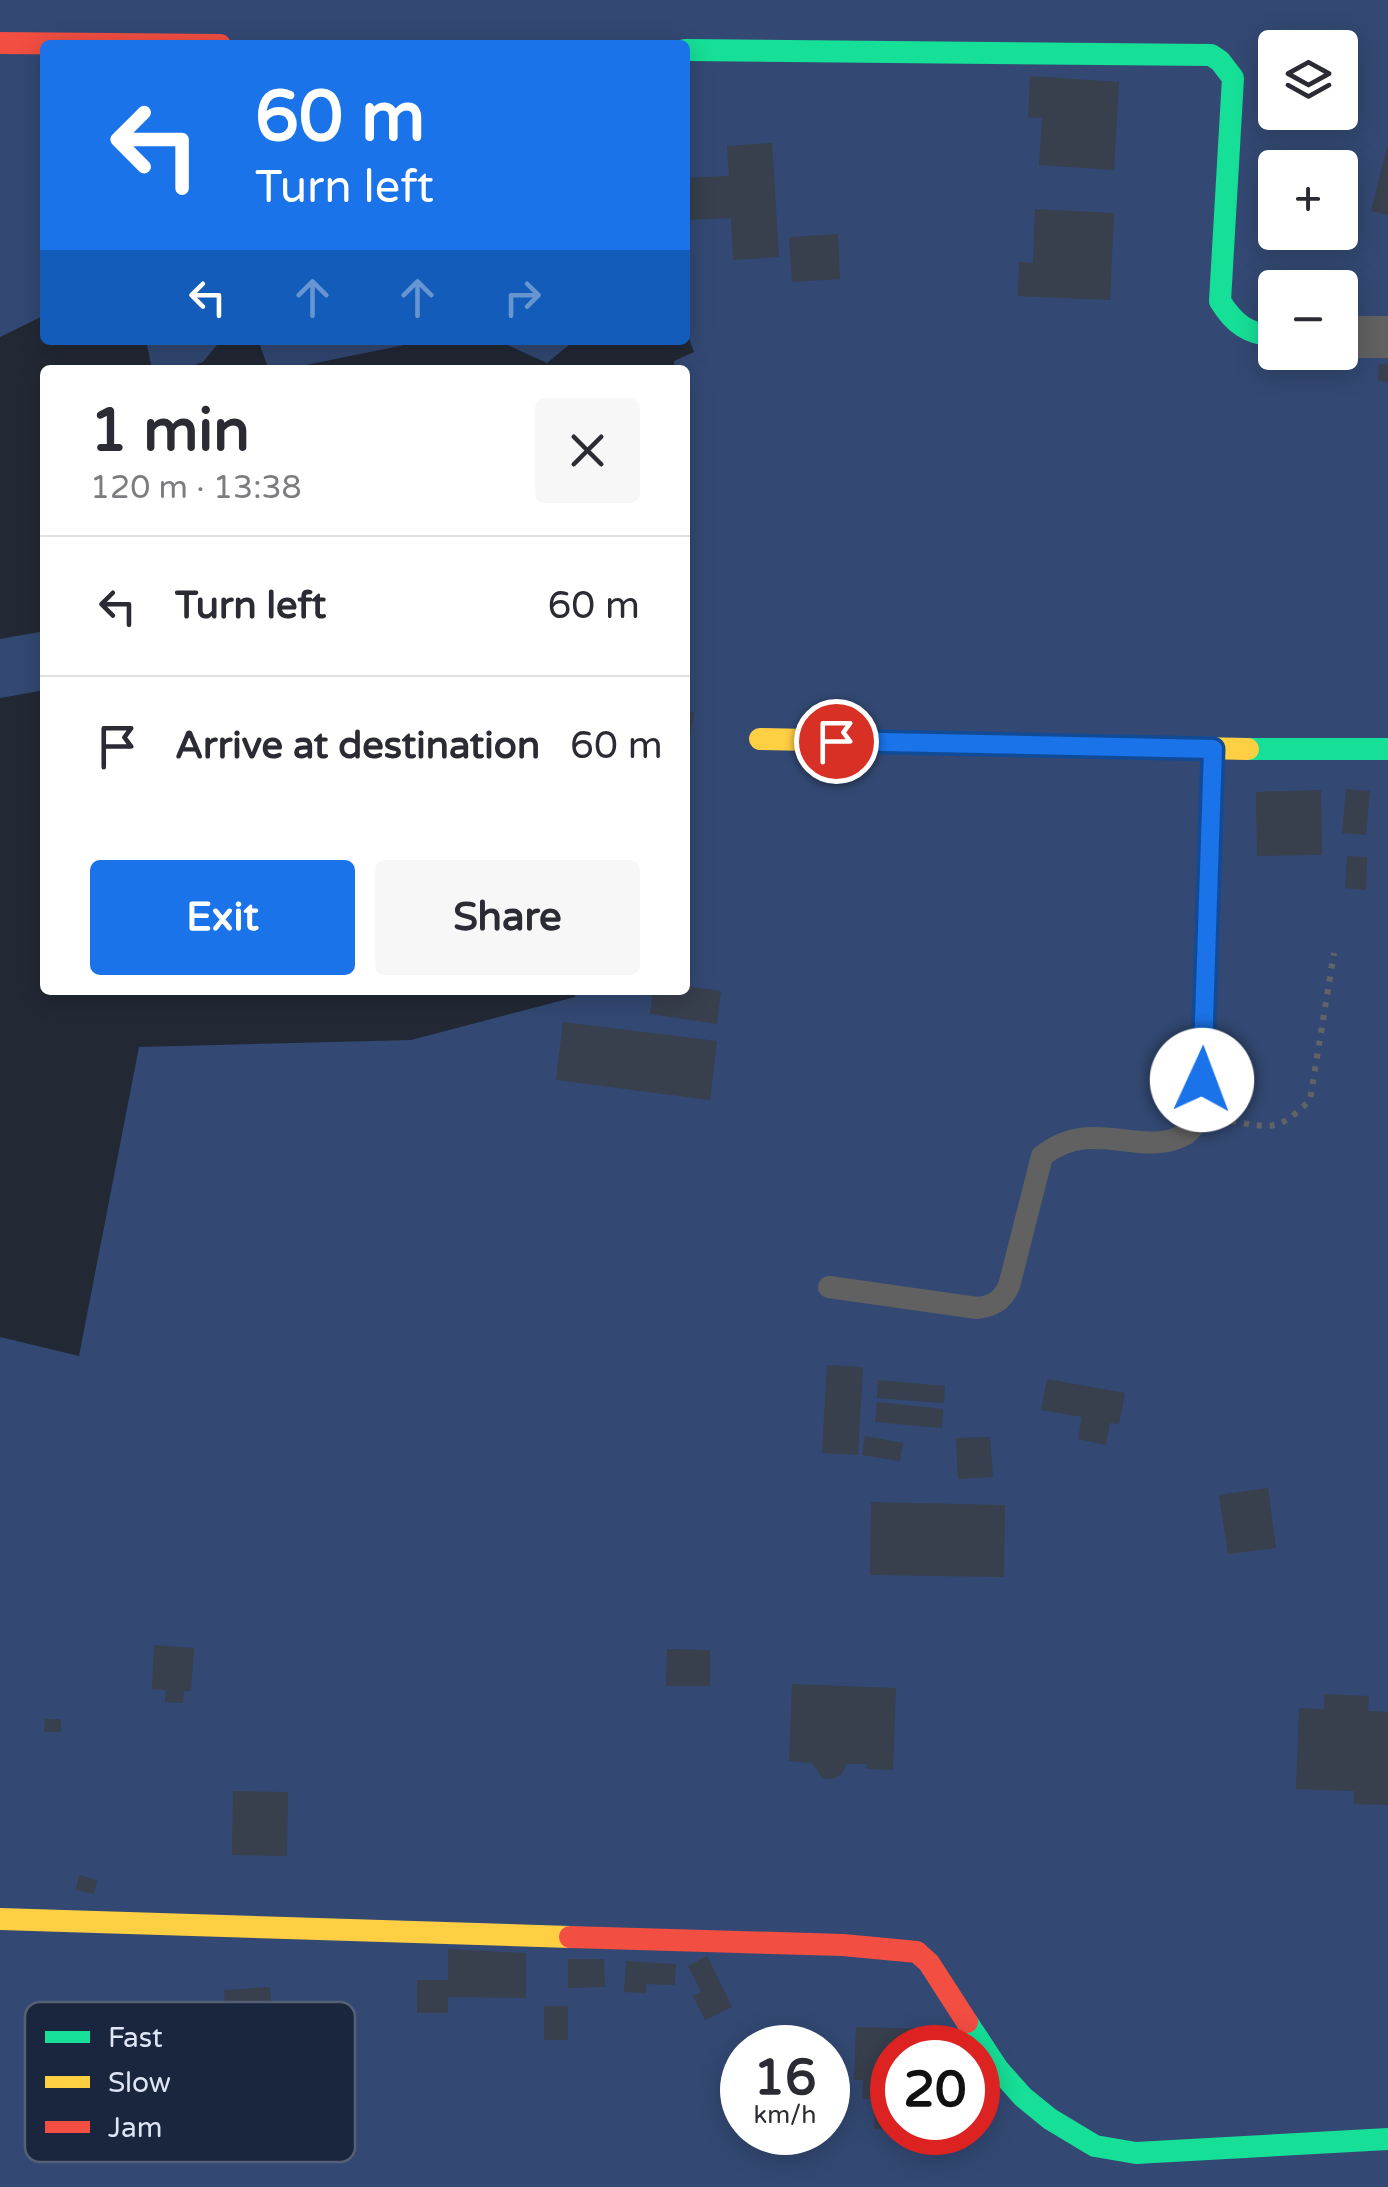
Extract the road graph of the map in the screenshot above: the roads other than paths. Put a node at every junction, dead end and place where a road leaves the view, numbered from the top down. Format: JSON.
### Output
{"nodes":[{"id":1,"x":0,"y":43,"type":"edge"},
{"id":2,"x":40,"y":43,"type":"edge"},
{"id":3,"x":690,"y":50,"type":"edge"},
{"id":4,"x":1258,"y":335,"type":"edge"},
{"id":5,"x":1358,"y":336,"type":"edge"},
{"id":6,"x":1388,"y":337,"type":"edge"},
{"id":7,"x":760,"y":739,"type":"dead end"},
{"id":8,"x":1388,"y":748,"type":"edge"},
{"id":9,"x":1213,"y":749,"type":"junction"},
{"id":10,"x":828,"y":1287,"type":"dead end"},
{"id":11,"x":0,"y":1919,"type":"edge"},
{"id":12,"x":1388,"y":2139,"type":"edge"},
{"id":13,"x":1133,"y":2170,"type":"edge"}],
"edges":[{"from":1,"to":2,"type":"street"},
{"from":3,"to":4,"type":"street"},
{"from":5,"to":6,"type":"street"},
{"from":7,"to":9,"type":"street"},
{"from":8,"to":9,"type":"street"},
{"from":9,"to":10,"type":"lane"},
{"from":11,"to":13,"type":"street"},
{"from":12,"to":13,"type":"street"}]}
